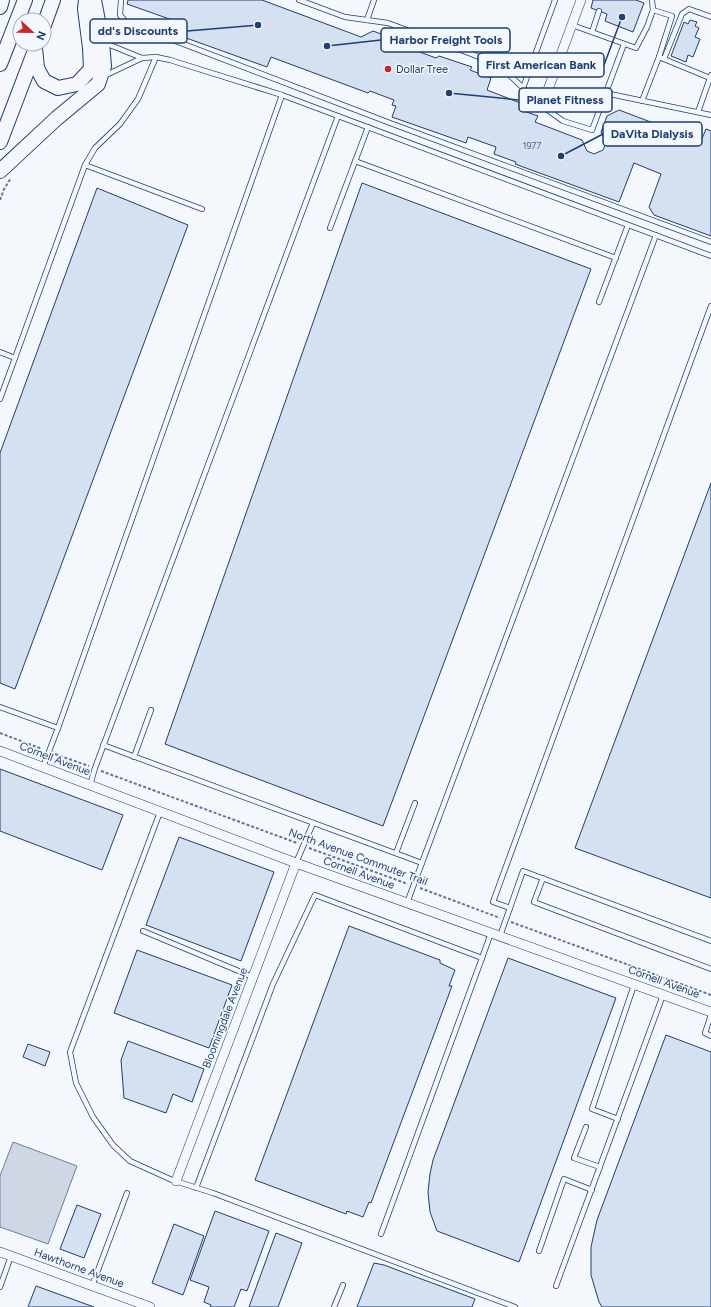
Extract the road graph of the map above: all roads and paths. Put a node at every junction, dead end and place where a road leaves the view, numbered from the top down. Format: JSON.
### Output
{"nodes":[{"id":1,"x":2,"y":0,"type":"edge"},
{"id":2,"x":25,"y":0,"type":"edge"},
{"id":3,"x":53,"y":0,"type":"edge"},
{"id":4,"x":86,"y":0,"type":"edge"},
{"id":5,"x":94,"y":0,"type":"edge"},
{"id":6,"x":121,"y":0,"type":"edge"},
{"id":7,"x":299,"y":0,"type":"edge"},
{"id":8,"x":374,"y":0,"type":"edge"},
{"id":9,"x":555,"y":0,"type":"edge"},
{"id":10,"x":582,"y":0,"type":"edge"},
{"id":11,"x":652,"y":0,"type":"edge"},
{"id":12,"x":0,"y":6,"type":"edge"},
{"id":13,"x":653,"y":10,"type":"junction"},
{"id":14,"x":599,"y":11,"type":"dead end"},
{"id":15,"x":49,"y":12,"type":"edge"},
{"id":16,"x":711,"y":17,"type":"edge"},
{"id":17,"x":367,"y":20,"type":"junction"},
{"id":18,"x":572,"y":25,"type":"junction"},
{"id":19,"x":592,"y":32,"type":"junction"},
{"id":20,"x":102,"y":42,"type":"junction"},
{"id":21,"x":624,"y":44,"type":"junction"},
{"id":22,"x":34,"y":52,"type":"edge"},
{"id":23,"x":36,"y":52,"type":"edge"},
{"id":24,"x":156,"y":56,"type":"junction"},
{"id":25,"x":659,"y":57,"type":"junction"},
{"id":26,"x":142,"y":58,"type":"junction"},
{"id":27,"x":664,"y":59,"type":"junction"},
{"id":28,"x":0,"y":64,"type":"edge"},
{"id":29,"x":711,"y":77,"type":"edge"},
{"id":30,"x":100,"y":78,"type":"junction"},
{"id":31,"x":523,"y":88,"type":"junction"},
{"id":32,"x":605,"y":93,"type":"junction"},
{"id":33,"x":282,"y":95,"type":"junction"},
{"id":34,"x":642,"y":101,"type":"junction"},
{"id":35,"x":542,"y":106,"type":"junction"},
{"id":36,"x":698,"y":112,"type":"junction"},
{"id":37,"x":711,"y":115,"type":"edge"},
{"id":38,"x":338,"y":116,"type":"junction"},
{"id":39,"x":368,"y":127,"type":"junction"},
{"id":40,"x":0,"y":142,"type":"edge"},
{"id":41,"x":356,"y":161,"type":"junction"},
{"id":42,"x":85,"y":165,"type":"junction"},
{"id":43,"x":0,"y":171,"type":"edge"},
{"id":44,"x":202,"y":209,"type":"dead end"},
{"id":45,"x":628,"y":225,"type":"junction"},
{"id":46,"x":330,"y":228,"type":"dead end"},
{"id":47,"x":656,"y":235,"type":"junction"},
{"id":48,"x":711,"y":242,"type":"edge"},
{"id":49,"x":711,"y":256,"type":"edge"},
{"id":50,"x":616,"y":258,"type":"junction"},
{"id":51,"x":599,"y":302,"type":"dead end"},
{"id":52,"x":711,"y":306,"type":"edge"},
{"id":53,"x":0,"y":352,"type":"edge"},
{"id":54,"x":15,"y":358,"type":"junction"},
{"id":55,"x":0,"y":399,"type":"edge"},
{"id":56,"x":0,"y":707,"type":"edge"},
{"id":57,"x":151,"y":710,"type":"dead end"},
{"id":58,"x":58,"y":728,"type":"junction"},
{"id":59,"x":0,"y":733,"type":"edge"},
{"id":60,"x":103,"y":745,"type":"junction"},
{"id":61,"x":0,"y":751,"type":"edge"},
{"id":62,"x":49,"y":752,"type":"junction"},
{"id":63,"x":134,"y":757,"type":"junction"},
{"id":64,"x":43,"y":767,"type":"junction"},
{"id":65,"x":94,"y":768,"type":"junction"},
{"id":66,"x":90,"y":785,"type":"junction"},
{"id":67,"x":416,"y":803,"type":"dead end"},
{"id":68,"x":160,"y":812,"type":"junction"},
{"id":69,"x":313,"y":823,"type":"junction"},
{"id":70,"x":304,"y":845,"type":"junction"},
{"id":71,"x":396,"y":853,"type":"junction"},
{"id":72,"x":296,"y":863,"type":"junction"},
{"id":73,"x":422,"y":863,"type":"junction"},
{"id":74,"x":543,"y":878,"type":"junction"},
{"id":75,"x":414,"y":886,"type":"junction"},
{"id":76,"x":407,"y":903,"type":"junction"},
{"id":77,"x":510,"y":908,"type":"junction"},
{"id":78,"x":506,"y":920,"type":"junction"},
{"id":79,"x":142,"y":931,"type":"dead end"},
{"id":80,"x":491,"y":933,"type":"junction"},
{"id":81,"x":500,"y":936,"type":"junction"},
{"id":82,"x":711,"y":941,"type":"edge"},
{"id":83,"x":482,"y":958,"type":"junction"},
{"id":84,"x":711,"y":969,"type":"edge"},
{"id":85,"x":253,"y":977,"type":"junction"},
{"id":86,"x":634,"y":985,"type":"junction"},
{"id":87,"x":663,"y":995,"type":"junction"},
{"id":88,"x":711,"y":995,"type":"edge"},
{"id":89,"x":711,"y":1014,"type":"edge"},
{"id":90,"x":711,"y":1036,"type":"edge"},
{"id":91,"x":618,"y":1119,"type":"junction"},
{"id":92,"x":586,"y":1127,"type":"dead end"},
{"id":93,"x":600,"y":1167,"type":"junction"},
{"id":94,"x":176,"y":1182,"type":"junction"},
{"id":95,"x":196,"y":1188,"type":"junction"},
{"id":96,"x":592,"y":1190,"type":"junction"},
{"id":97,"x":127,"y":1193,"type":"dead end"},
{"id":98,"x":381,"y":1234,"type":"dead end"},
{"id":99,"x":538,"y":1251,"type":"dead end"},
{"id":100,"x":0,"y":1252,"type":"edge"},
{"id":101,"x":10,"y":1256,"type":"junction"},
{"id":102,"x":343,"y":1285,"type":"dead end"},
{"id":103,"x":92,"y":1286,"type":"junction"},
{"id":104,"x":556,"y":1286,"type":"dead end"},
{"id":105,"x":0,"y":1287,"type":"edge"},
{"id":106,"x":136,"y":1305,"type":"edge"},
{"id":107,"x":150,"y":1307,"type":"edge"},
{"id":108,"x":334,"y":1307,"type":"edge"},
{"id":109,"x":515,"y":1307,"type":"edge"}],
"edges":[{"from":1,"to":12,"type":"main road"},
{"from":2,"to":28,"type":"main road"},
{"from":3,"to":15,"type":"main road"},
{"from":4,"to":23,"type":"main road"},
{"from":5,"to":20,"type":"main road"},
{"from":6,"to":48,"type":"lane"},
{"from":7,"to":17,"type":"lane"},
{"from":8,"to":17,"type":"lane"},
{"from":9,"to":31,"type":"lane"},
{"from":10,"to":18,"type":"street"},
{"from":11,"to":13,"type":"lane"},
{"from":13,"to":21,"type":"lane"},
{"from":13,"to":25,"type":"lane"},
{"from":14,"to":19,"type":"lane"},
{"from":16,"to":27,"type":"lane"},
{"from":17,"to":31,"type":"lane"},
{"from":18,"to":19,"type":"lane"},
{"from":18,"to":35,"type":"street"},
{"from":19,"to":21,"type":"lane"},
{"from":20,"to":26,"type":"lane"},
{"from":20,"to":30,"type":"main road"},
{"from":21,"to":32,"type":"lane"},
{"from":22,"to":40,"type":"main road"},
{"from":24,"to":26,"type":"lane"},
{"from":24,"to":33,"type":"lane"},
{"from":24,"to":42,"type":"lane"},
{"from":25,"to":27,"type":"lane"},
{"from":25,"to":34,"type":"lane"},
{"from":26,"to":30,"type":"lane"},
{"from":27,"to":29,"type":"lane"},
{"from":29,"to":36,"type":"lane"},
{"from":30,"to":43,"type":"main road"},
{"from":31,"to":35,"type":"lane"},
{"from":32,"to":34,"type":"lane"},
{"from":32,"to":35,"type":"lane"},
{"from":33,"to":38,"type":"lane"},
{"from":33,"to":58,"type":"lane"},
{"from":34,"to":36,"type":"lane"},
{"from":36,"to":37,"type":"lane"},
{"from":38,"to":39,"type":"lane"},
{"from":38,"to":60,"type":"lane"},
{"from":39,"to":41,"type":"lane"},
{"from":39,"to":45,"type":"lane"},
{"from":41,"to":46,"type":"lane"},
{"from":41,"to":50,"type":"lane"},
{"from":42,"to":44,"type":"lane"},
{"from":42,"to":54,"type":"lane"},
{"from":45,"to":47,"type":"lane"},
{"from":45,"to":50,"type":"lane"},
{"from":47,"to":49,"type":"lane"},
{"from":47,"to":73,"type":"lane"},
{"from":50,"to":51,"type":"lane"},
{"from":52,"to":77,"type":"lane"},
{"from":53,"to":54,"type":"lane"},
{"from":54,"to":55,"type":"lane"},
{"from":56,"to":58,"type":"lane"},
{"from":57,"to":63,"type":"lane"},
{"from":58,"to":62,"type":"lane"},
{"from":59,"to":62,"type":"path","name":"North Avenue Commuter Trail"},
{"from":60,"to":63,"type":"lane"},
{"from":60,"to":65,"type":"lane"},
{"from":61,"to":64,"type":"street","name":"Cornell Avenue"},
{"from":62,"to":64,"type":"lane"},
{"from":62,"to":65,"type":"path","name":"North Avenue Commuter Trail"},
{"from":63,"to":69,"type":"lane"},
{"from":64,"to":66,"type":"street","name":"Cornell Avenue"},
{"from":65,"to":66,"type":"lane"},
{"from":65,"to":70,"type":"path","name":"North Avenue Commuter Trail"},
{"from":66,"to":68,"type":"street","name":"Cornell Avenue"},
{"from":67,"to":71,"type":"lane"},
{"from":68,"to":72,"type":"street","name":"Cornell Avenue"},
{"from":68,"to":94,"type":"lane"},
{"from":69,"to":70,"type":"lane"},
{"from":69,"to":71,"type":"lane"},
{"from":70,"to":72,"type":"lane"},
{"from":70,"to":75,"type":"path","name":"North Avenue Commuter Trail"},
{"from":71,"to":73,"type":"lane"},
{"from":72,"to":76,"type":"street","name":"Cornell Avenue"},
{"from":72,"to":85,"type":"street","name":"Bloomingdale Avenue"},
{"from":73,"to":75,"type":"lane"},
{"from":74,"to":77,"type":"lane"},
{"from":74,"to":82,"type":"lane"},
{"from":74,"to":84,"type":"lane"},
{"from":75,"to":76,"type":"lane"},
{"from":75,"to":78,"type":"path","name":"North Avenue Commuter Trail"},
{"from":76,"to":80,"type":"street","name":"Cornell Avenue"},
{"from":77,"to":78,"type":"lane"},
{"from":78,"to":81,"type":"lane"},
{"from":78,"to":88,"type":"path","name":"North Avenue Commuter Trail"},
{"from":79,"to":85,"type":"lane"},
{"from":80,"to":81,"type":"street","name":"Cornell Avenue"},
{"from":80,"to":83,"type":"lane"},
{"from":81,"to":86,"type":"street","name":"Cornell Avenue"},
{"from":83,"to":95,"type":"lane"},
{"from":83,"to":98,"type":"lane"},
{"from":85,"to":94,"type":"street","name":"Bloomingdale Avenue"},
{"from":86,"to":87,"type":"street","name":"Cornell Avenue"},
{"from":86,"to":91,"type":"lane"},
{"from":87,"to":89,"type":"street","name":"Cornell Avenue"},
{"from":87,"to":91,"type":"lane"},
{"from":89,"to":90,"type":"lane"},
{"from":91,"to":93,"type":"lane"},
{"from":92,"to":93,"type":"lane"},
{"from":93,"to":96,"type":"lane"},
{"from":94,"to":95,"type":"lane"},
{"from":95,"to":109,"type":"lane"},
{"from":96,"to":99,"type":"lane"},
{"from":96,"to":104,"type":"lane"},
{"from":97,"to":103,"type":"lane"},
{"from":100,"to":101,"type":"street","name":"Hawthorne Avenue"},
{"from":101,"to":103,"type":"street","name":"Hawthorne Avenue"},
{"from":101,"to":105,"type":"lane"},
{"from":102,"to":108,"type":"lane"},
{"from":103,"to":106,"type":"street","name":"Hawthorne Avenue"},
{"from":106,"to":107,"type":"street","name":"Hawthorne Avenue"}]}
